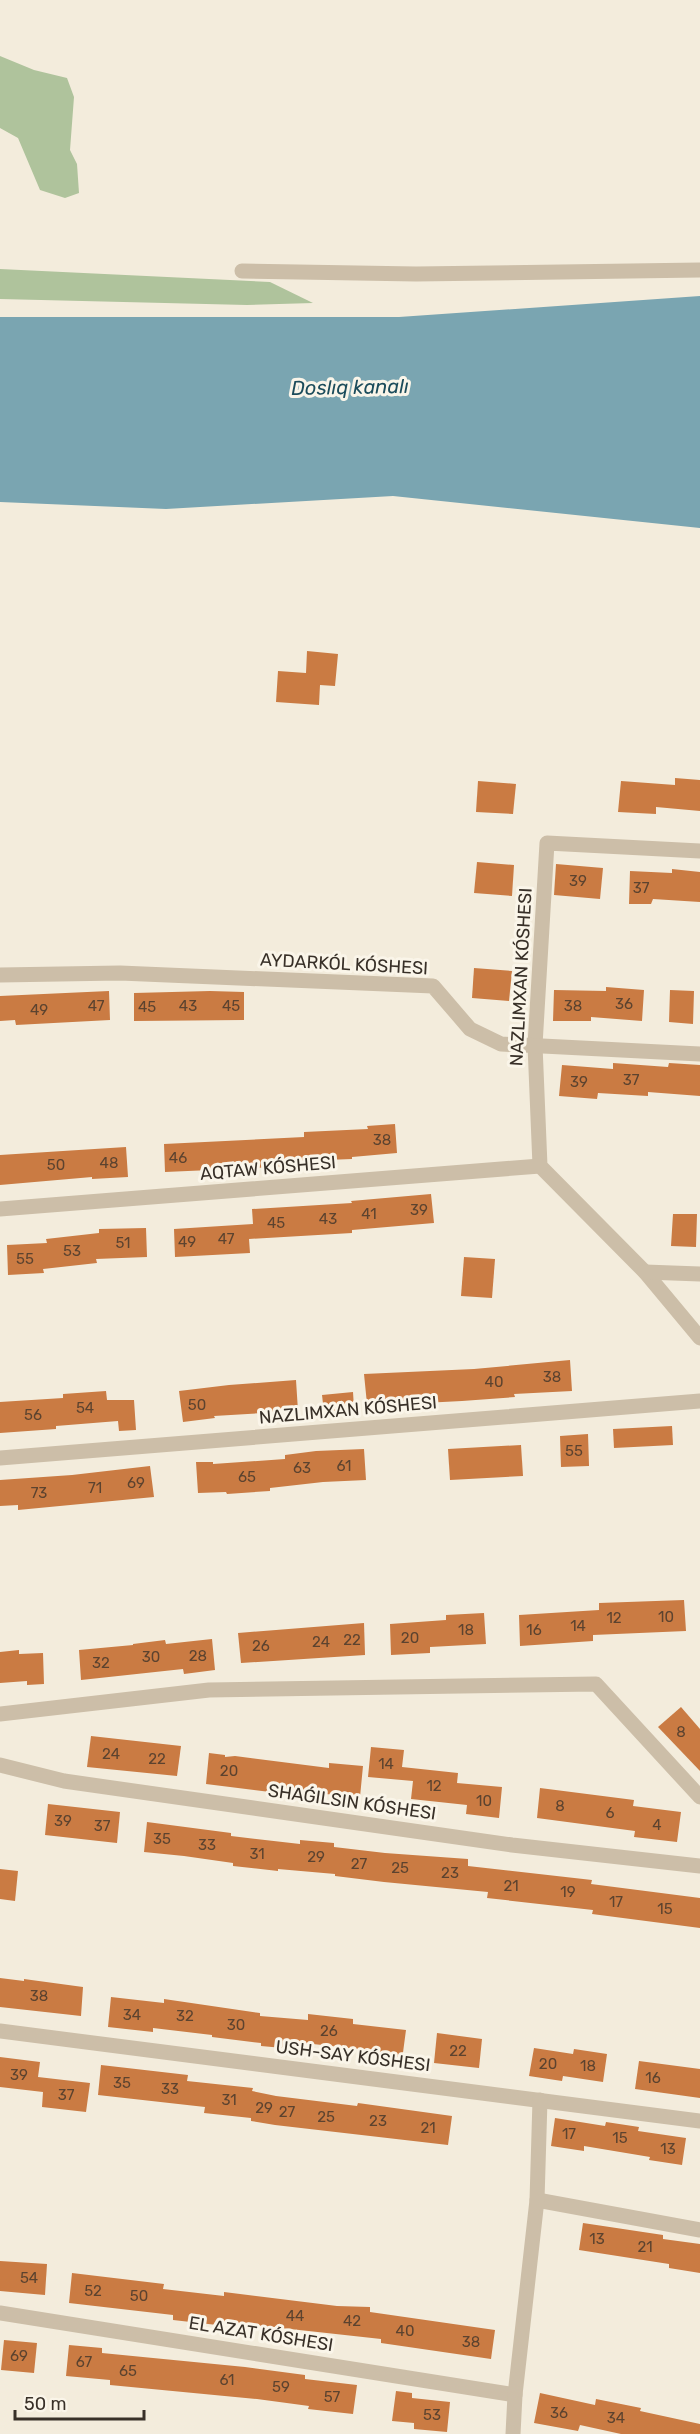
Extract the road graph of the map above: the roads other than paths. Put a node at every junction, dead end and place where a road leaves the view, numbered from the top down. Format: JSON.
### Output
{"nodes":[{"id":1,"x":700,"y":270,"type":"edge"},
{"id":2,"x":242,"y":271,"type":"dead end"},
{"id":3,"x":700,"y":850,"type":"edge"},
{"id":4,"x":0,"y":975,"type":"edge"},
{"id":5,"x":535,"y":1045,"type":"junction"},
{"id":6,"x":700,"y":1054,"type":"edge"},
{"id":7,"x":540,"y":1166,"type":"junction"},
{"id":8,"x":0,"y":1209,"type":"edge"},
{"id":9,"x":645,"y":1272,"type":"junction"},
{"id":10,"x":700,"y":1274,"type":"edge"},
{"id":11,"x":700,"y":1338,"type":"edge"},
{"id":12,"x":700,"y":1401,"type":"edge"},
{"id":13,"x":0,"y":1458,"type":"edge"},
{"id":14,"x":0,"y":1714,"type":"edge"},
{"id":15,"x":0,"y":1765,"type":"edge"},
{"id":16,"x":700,"y":1797,"type":"edge"},
{"id":17,"x":700,"y":1866,"type":"edge"},
{"id":18,"x":0,"y":2031,"type":"edge"},
{"id":19,"x":540,"y":2100,"type":"junction"},
{"id":20,"x":700,"y":2121,"type":"edge"},
{"id":21,"x":537,"y":2200,"type":"junction"},
{"id":22,"x":700,"y":2230,"type":"edge"},
{"id":23,"x":0,"y":2313,"type":"edge"},
{"id":24,"x":515,"y":2395,"type":"junction"},
{"id":25,"x":513,"y":2434,"type":"edge"}],
"edges":[{"from":1,"to":2,"type":"street"},
{"from":3,"to":5,"type":"street"},
{"from":4,"to":5,"type":"street","name":"AYDARKÓL KÓSHESI"},
{"from":5,"to":6,"type":"street","name":"AYDARKÓL KÓSHESI"},
{"from":5,"to":7,"type":"street"},
{"from":7,"to":8,"type":"street","name":"AQTAW KÓSHESI"},
{"from":7,"to":9,"type":"street"},
{"from":9,"to":10,"type":"street"},
{"from":9,"to":11,"type":"street"},
{"from":12,"to":13,"type":"street"},
{"from":14,"to":16,"type":"street"},
{"from":15,"to":17,"type":"street"},
{"from":18,"to":19,"type":"street","name":"USH-SAY KÓSHESI"},
{"from":19,"to":20,"type":"street","name":"USH-SAY KÓSHESI"},
{"from":19,"to":21,"type":"street"},
{"from":21,"to":22,"type":"street"},
{"from":21,"to":24,"type":"street"},
{"from":23,"to":24,"type":"street","name":"EL AZAT KÓSHESI"},
{"from":24,"to":25,"type":"street"}]}
